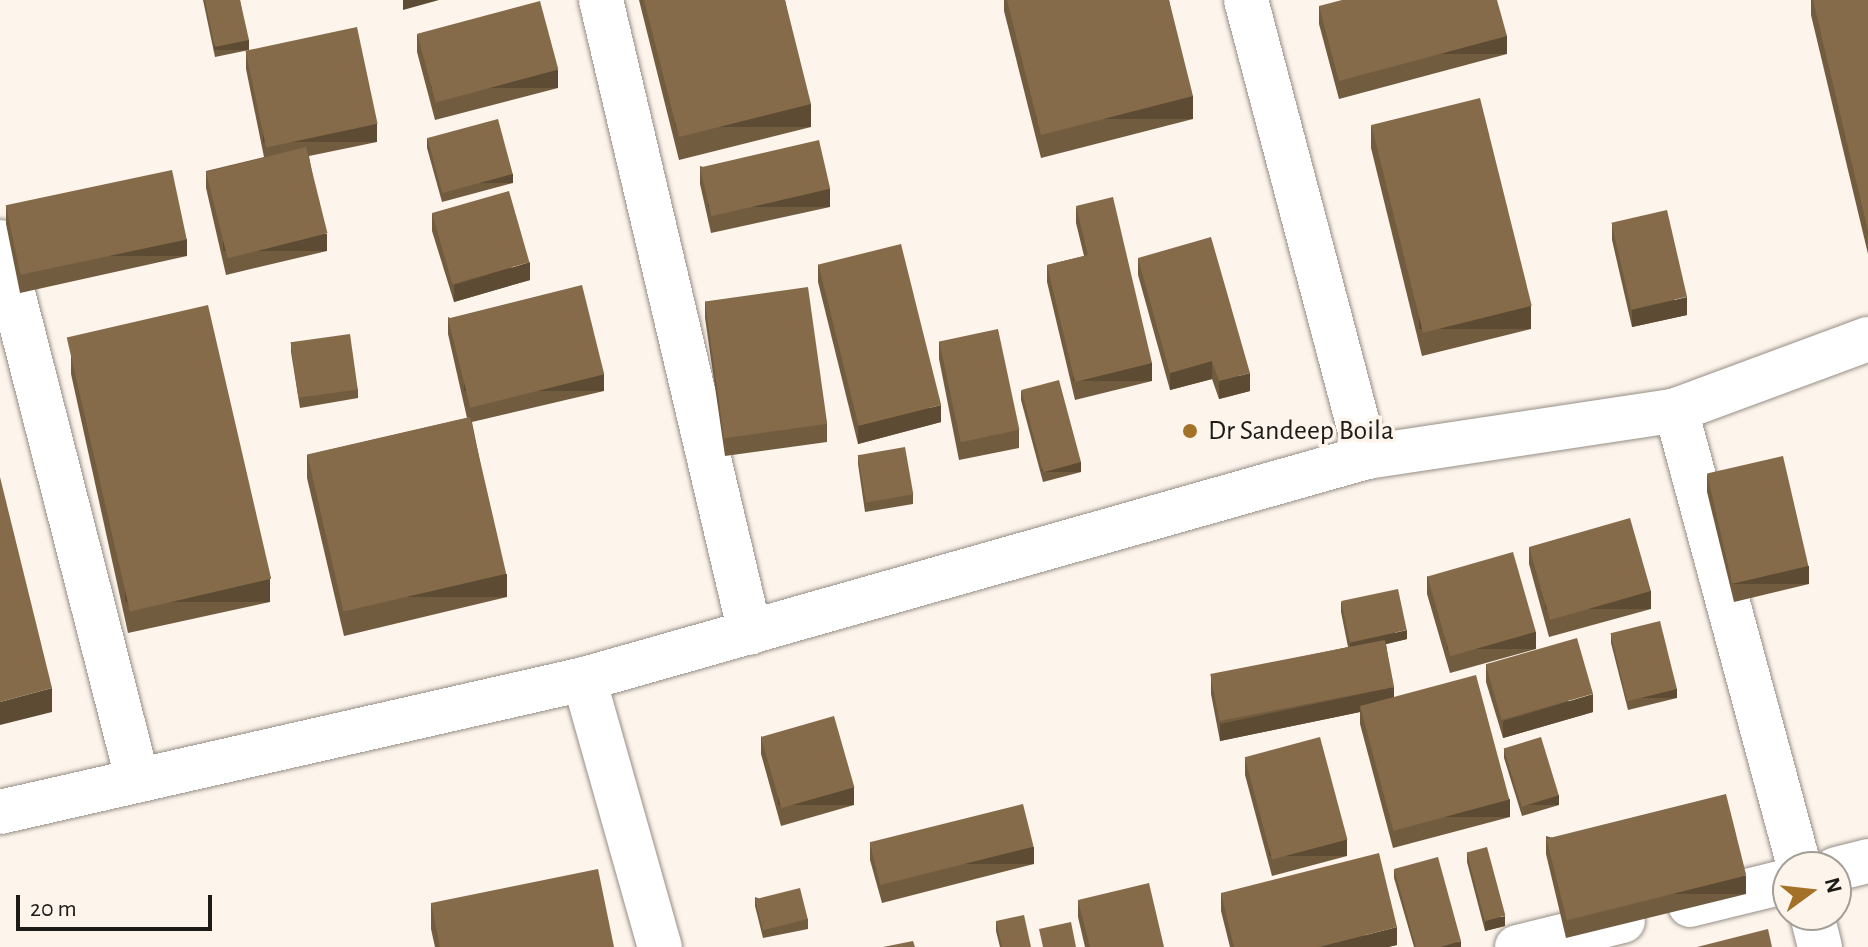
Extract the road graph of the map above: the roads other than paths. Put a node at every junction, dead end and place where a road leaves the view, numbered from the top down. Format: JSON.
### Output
{"nodes":[{"id":1,"x":601,"y":0,"type":"edge"},
{"id":2,"x":1246,"y":0,"type":"edge"},
{"id":3,"x":0,"y":242,"type":"edge"},
{"id":4,"x":1868,"y":339,"type":"edge"},
{"id":5,"x":1676,"y":410,"type":"junction"},
{"id":6,"x":1367,"y":457,"type":"junction"},
{"id":7,"x":750,"y":633,"type":"junction"},
{"id":8,"x":584,"y":679,"type":"junction"},
{"id":9,"x":137,"y":778,"type":"junction"},
{"id":10,"x":0,"y":812,"type":"edge"},
{"id":11,"x":1795,"y":851,"type":"edge"},
{"id":12,"x":1772,"y":885,"type":"edge"},
{"id":13,"x":660,"y":947,"type":"edge"},
{"id":14,"x":1517,"y":947,"type":"edge"}],
"edges":[{"from":1,"to":7,"type":"street"},
{"from":2,"to":6,"type":"street"},
{"from":3,"to":9,"type":"street"},
{"from":4,"to":5,"type":"street"},
{"from":5,"to":6,"type":"street"},
{"from":5,"to":11,"type":"street"},
{"from":6,"to":7,"type":"street"},
{"from":7,"to":8,"type":"street"},
{"from":8,"to":9,"type":"street"},
{"from":8,"to":13,"type":"street"},
{"from":9,"to":10,"type":"street"},
{"from":12,"to":14,"type":"street"}]}
